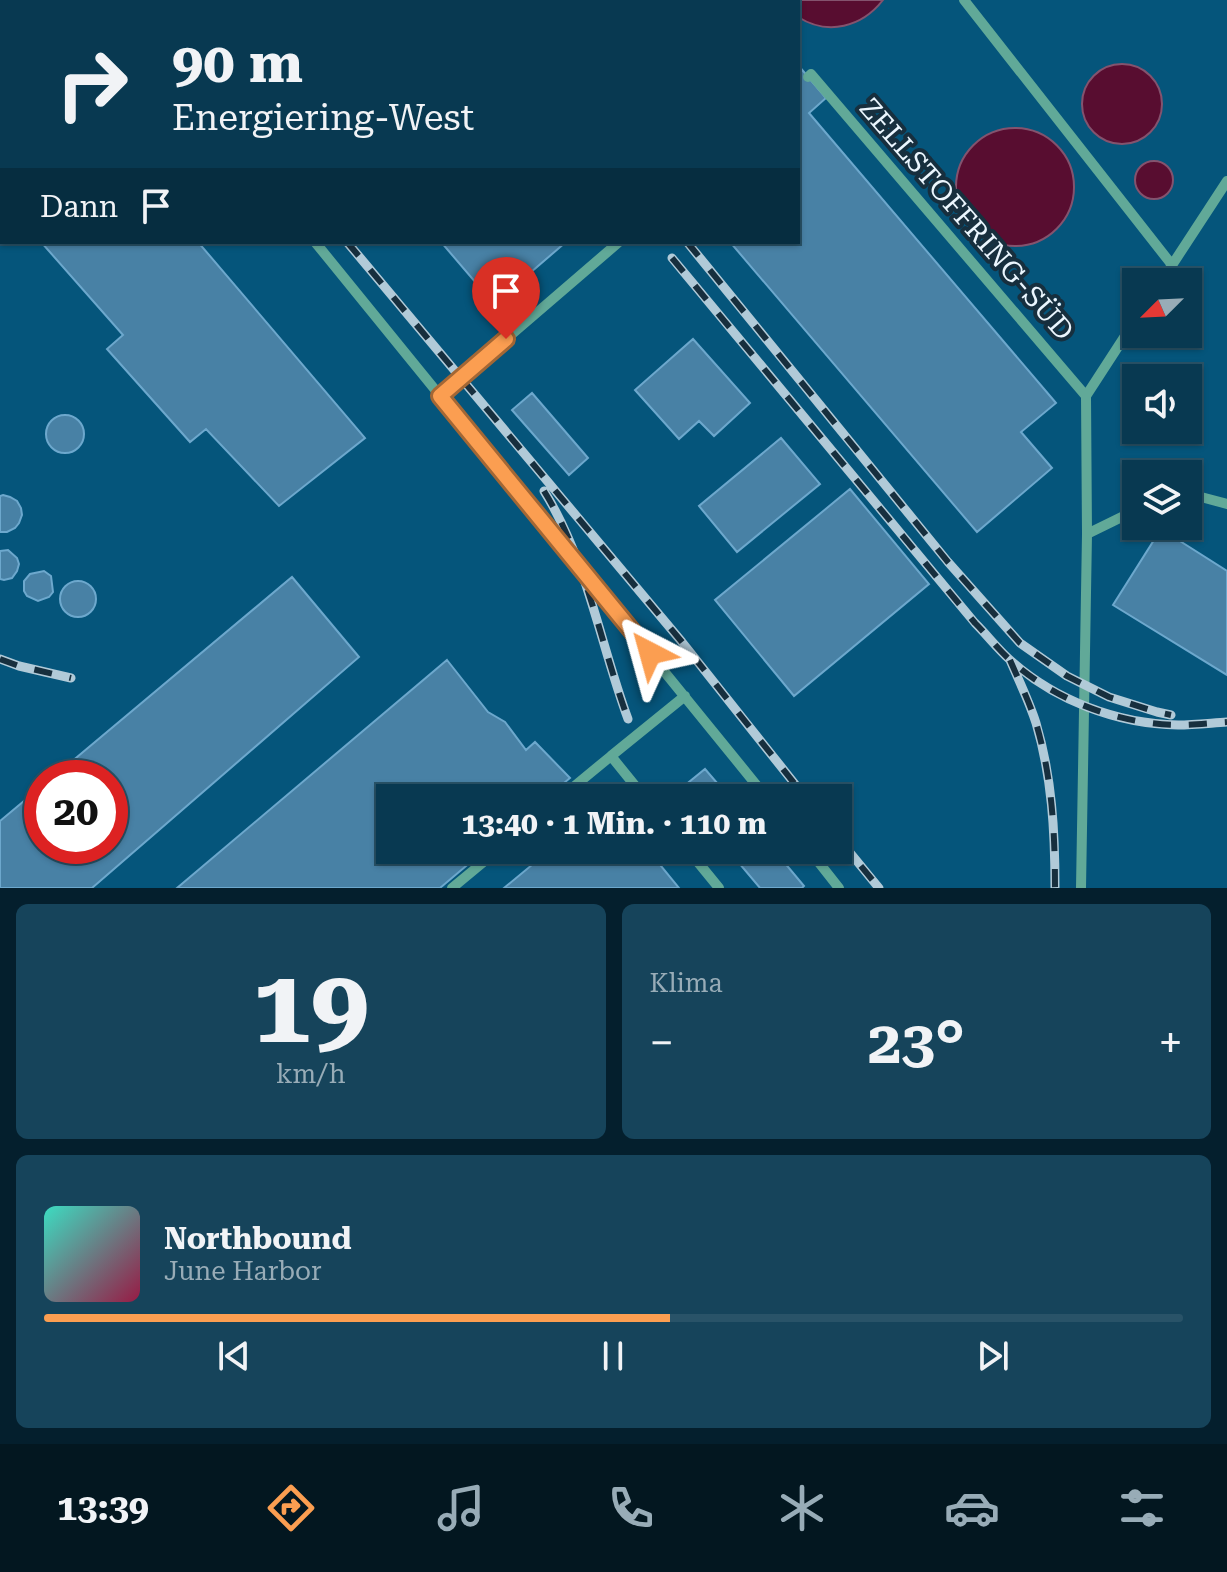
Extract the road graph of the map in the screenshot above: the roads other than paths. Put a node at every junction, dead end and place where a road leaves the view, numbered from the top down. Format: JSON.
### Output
{"nodes":[{"id":1,"x":964,"y":0,"type":"edge"},
{"id":2,"x":809,"y":76,"type":"dead end"},
{"id":3,"x":1227,"y":181,"type":"edge"},
{"id":4,"x":317,"y":244,"type":"edge"},
{"id":5,"x":617,"y":244,"type":"edge"},
{"id":6,"x":1172,"y":265,"type":"junction"},
{"id":7,"x":1170,"y":268,"type":"edge"},
{"id":8,"x":1122,"y":341,"type":"edge"},
{"id":9,"x":440,"y":396,"type":"junction"},
{"id":10,"x":1086,"y":396,"type":"junction"},
{"id":11,"x":1202,"y":497,"type":"edge"},
{"id":12,"x":1227,"y":504,"type":"edge"},
{"id":13,"x":1122,"y":517,"type":"edge"},
{"id":14,"x":1087,"y":534,"type":"junction"},
{"id":15,"x":685,"y":696,"type":"junction"},
{"id":16,"x":611,"y":756,"type":"junction"},
{"id":17,"x":577,"y":784,"type":"edge"},
{"id":18,"x":634,"y":784,"type":"edge"},
{"id":19,"x":756,"y":784,"type":"edge"},
{"id":20,"x":481,"y":864,"type":"edge"},
{"id":21,"x":699,"y":864,"type":"edge"},
{"id":22,"x":820,"y":864,"type":"edge"},
{"id":23,"x":452,"y":888,"type":"edge"},
{"id":24,"x":719,"y":888,"type":"edge"},
{"id":25,"x":839,"y":888,"type":"edge"},
{"id":26,"x":1081,"y":888,"type":"edge"}],
"edges":[{"from":1,"to":6,"type":"lane"},
{"from":2,"to":10,"type":"lane","name":"ZELLSTOFFRING-SÜD"},
{"from":3,"to":6,"type":"lane"},
{"from":4,"to":9,"type":"lane"},
{"from":5,"to":9,"type":"lane"},
{"from":6,"to":7,"type":"lane"},
{"from":8,"to":10,"type":"lane"},
{"from":9,"to":15,"type":"lane"},
{"from":10,"to":14,"type":"lane"},
{"from":11,"to":12,"type":"lane"},
{"from":13,"to":14,"type":"lane"},
{"from":14,"to":26,"type":"lane"},
{"from":15,"to":16,"type":"lane"},
{"from":15,"to":19,"type":"lane"},
{"from":16,"to":17,"type":"lane"},
{"from":16,"to":18,"type":"lane"},
{"from":20,"to":23,"type":"lane"},
{"from":21,"to":24,"type":"lane"},
{"from":22,"to":25,"type":"lane"}]}
